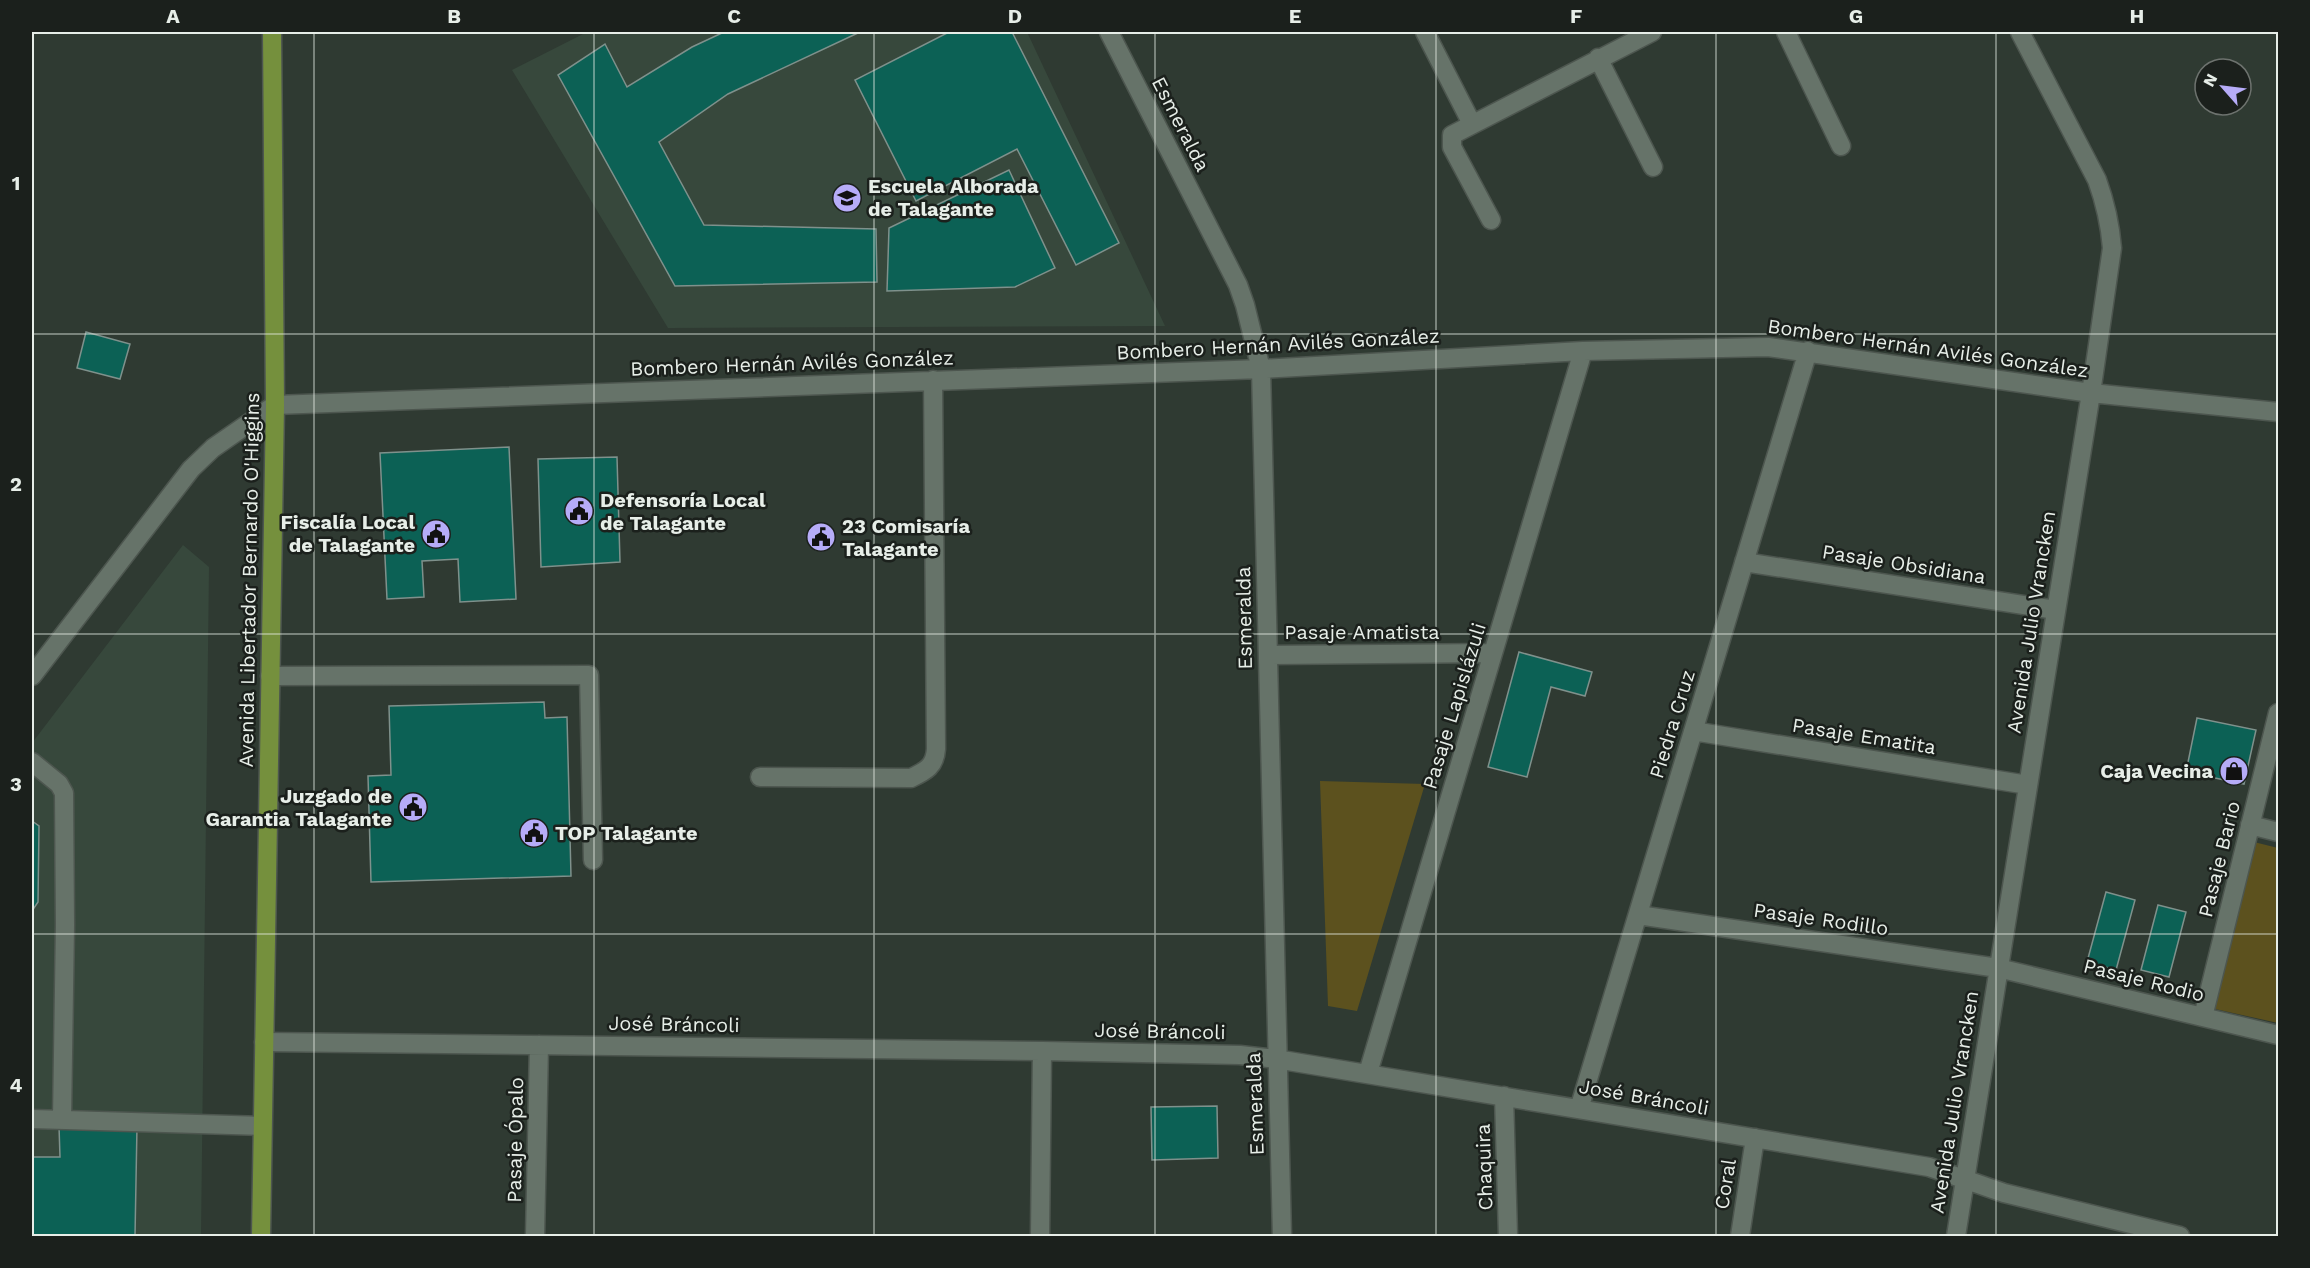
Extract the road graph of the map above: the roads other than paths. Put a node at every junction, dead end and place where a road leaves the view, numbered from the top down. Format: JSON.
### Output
{"nodes":[{"id":1,"x":272,"y":32,"type":"edge"},
{"id":2,"x":1112,"y":32,"type":"edge"},
{"id":3,"x":1425,"y":32,"type":"edge"},
{"id":4,"x":1652,"y":32,"type":"edge"},
{"id":5,"x":1786,"y":32,"type":"edge"},
{"id":6,"x":2020,"y":32,"type":"edge"},
{"id":7,"x":1598,"y":58,"type":"junction"},
{"id":8,"x":1472,"y":124,"type":"junction"},
{"id":9,"x":1841,"y":146,"type":"dead end"},
{"id":10,"x":1653,"y":167,"type":"dead end"},
{"id":11,"x":1491,"y":220,"type":"dead end"},
{"id":12,"x":1583,"y":351,"type":"junction"},
{"id":13,"x":1808,"y":351,"type":"junction"},
{"id":14,"x":1261,"y":369,"type":"junction"},
{"id":15,"x":933,"y":381,"type":"junction"},
{"id":16,"x":2091,"y":393,"type":"junction"},
{"id":17,"x":275,"y":405,"type":"junction"},
{"id":18,"x":2278,"y":412,"type":"edge"},
{"id":19,"x":1744,"y":562,"type":"junction"},
{"id":20,"x":2056,"y":609,"type":"junction"},
{"id":21,"x":1493,"y":653,"type":"junction"},
{"id":22,"x":1268,"y":655,"type":"junction"},
{"id":23,"x":32,"y":676,"type":"edge"},
{"id":24,"x":270,"y":676,"type":"junction"},
{"id":25,"x":2278,"y":713,"type":"edge"},
{"id":26,"x":1694,"y":731,"type":"junction"},
{"id":27,"x":32,"y":762,"type":"edge"},
{"id":28,"x":760,"y":777,"type":"dead end"},
{"id":29,"x":2028,"y":785,"type":"junction"},
{"id":30,"x":2250,"y":825,"type":"junction"},
{"id":31,"x":2278,"y":832,"type":"edge"},
{"id":32,"x":593,"y":860,"type":"dead end"},
{"id":33,"x":1638,"y":915,"type":"junction"},
{"id":34,"x":1998,"y":968,"type":"junction"},
{"id":35,"x":2203,"y":1017,"type":"junction"},
{"id":36,"x":2278,"y":1035,"type":"edge"},
{"id":37,"x":264,"y":1042,"type":"junction"},
{"id":38,"x":539,"y":1045,"type":"junction"},
{"id":39,"x":1042,"y":1051,"type":"junction"},
{"id":40,"x":1276,"y":1059,"type":"junction"},
{"id":41,"x":1368,"y":1074,"type":"junction"},
{"id":42,"x":1504,"y":1096,"type":"junction"},
{"id":43,"x":1579,"y":1109,"type":"junction"},
{"id":44,"x":32,"y":1119,"type":"edge"},
{"id":45,"x":62,"y":1119,"type":"junction"},
{"id":46,"x":262,"y":1126,"type":"junction"},
{"id":47,"x":1755,"y":1138,"type":"junction"},
{"id":48,"x":1965,"y":1179,"type":"junction"},
{"id":49,"x":261,"y":1236,"type":"edge"},
{"id":50,"x":535,"y":1236,"type":"edge"},
{"id":51,"x":1040,"y":1236,"type":"edge"},
{"id":52,"x":1282,"y":1236,"type":"edge"},
{"id":53,"x":1508,"y":1236,"type":"edge"},
{"id":54,"x":1740,"y":1236,"type":"edge"},
{"id":55,"x":1956,"y":1236,"type":"edge"},
{"id":56,"x":2180,"y":1236,"type":"edge"}],
"edges":[{"from":1,"to":17,"type":"main road","name":"Avenida Libertador Bernardo O'Higgins"},
{"from":2,"to":14,"type":"street","name":"Esmeralda"},
{"from":3,"to":8,"type":"street"},
{"from":4,"to":7,"type":"street"},
{"from":5,"to":9,"type":"street"},
{"from":6,"to":16,"type":"street","name":"Avenida Julio Vrancken"},
{"from":7,"to":8,"type":"street"},
{"from":7,"to":10,"type":"street"},
{"from":8,"to":11,"type":"street"},
{"from":12,"to":13,"type":"street","name":"Bombero Hernán Avilés González"},
{"from":12,"to":14,"type":"street","name":"Bombero Hernán Avilés González"},
{"from":12,"to":21,"type":"street","name":"Pasaje Lapislázuli"},
{"from":13,"to":16,"type":"street","name":"Bombero Hernán Avilés González"},
{"from":13,"to":19,"type":"street","name":"Piedra Cruz"},
{"from":14,"to":15,"type":"street","name":"Bombero Hernán Avilés González"},
{"from":14,"to":22,"type":"street","name":"Esmeralda"},
{"from":15,"to":17,"type":"street","name":"Bombero Hernán Avilés González"},
{"from":15,"to":28,"type":"street"},
{"from":16,"to":18,"type":"street","name":"Bombero Hernán Avilés González"},
{"from":16,"to":20,"type":"street","name":"Avenida Julio Vrancken"},
{"from":17,"to":23,"type":"street"},
{"from":17,"to":24,"type":"main road","name":"Avenida Libertador Bernardo O'Higgins"},
{"from":19,"to":20,"type":"street","name":"Pasaje Obsidiana"},
{"from":19,"to":26,"type":"street","name":"Piedra Cruz"},
{"from":20,"to":29,"type":"street","name":"Avenida Julio Vrancken"},
{"from":21,"to":22,"type":"street","name":"Pasaje Amatista"},
{"from":21,"to":41,"type":"street","name":"Pasaje Lapislázuli"},
{"from":22,"to":40,"type":"street","name":"Esmeralda"},
{"from":24,"to":32,"type":"street"},
{"from":24,"to":37,"type":"main road","name":"Avenida Libertador Bernardo O'Higgins"},
{"from":25,"to":30,"type":"street","name":"Pasaje Bario"},
{"from":26,"to":29,"type":"street","name":"Pasaje Ematita"},
{"from":26,"to":33,"type":"street","name":"Piedra Cruz"},
{"from":27,"to":45,"type":"street"},
{"from":29,"to":34,"type":"street","name":"Avenida Julio Vrancken"},
{"from":30,"to":31,"type":"street"},
{"from":30,"to":35,"type":"street","name":"Pasaje Bario"},
{"from":33,"to":34,"type":"street","name":"Pasaje Rodillo"},
{"from":33,"to":43,"type":"street","name":"Piedra Cruz"},
{"from":34,"to":35,"type":"street","name":"Pasaje Rodio"},
{"from":34,"to":48,"type":"street","name":"Avenida Julio Vrancken"},
{"from":35,"to":36,"type":"street","name":"Pasaje Rodio"},
{"from":37,"to":38,"type":"street","name":"José Bráncoli"},
{"from":37,"to":46,"type":"main road","name":"Avenida Libertador Bernardo O'Higgins"},
{"from":38,"to":39,"type":"street","name":"José Bráncoli"},
{"from":38,"to":50,"type":"street","name":"Pasaje Ópalo"},
{"from":39,"to":40,"type":"street","name":"José Bráncoli"},
{"from":39,"to":51,"type":"street"},
{"from":40,"to":41,"type":"street","name":"José Bráncoli"},
{"from":40,"to":52,"type":"street","name":"Esmeralda"},
{"from":41,"to":42,"type":"street","name":"José Bráncoli"},
{"from":42,"to":43,"type":"street","name":"José Bráncoli"},
{"from":42,"to":53,"type":"street","name":"Chaquira"},
{"from":43,"to":47,"type":"street","name":"José Bráncoli"},
{"from":44,"to":45,"type":"street"},
{"from":45,"to":46,"type":"street"},
{"from":46,"to":49,"type":"main road","name":"Avenida Libertador Bernardo O'Higgins"},
{"from":47,"to":48,"type":"street","name":"José Bráncoli"},
{"from":47,"to":54,"type":"street","name":"Coral"},
{"from":48,"to":55,"type":"street","name":"Avenida Julio Vrancken"},
{"from":48,"to":56,"type":"street","name":"José Bráncoli"}]}
